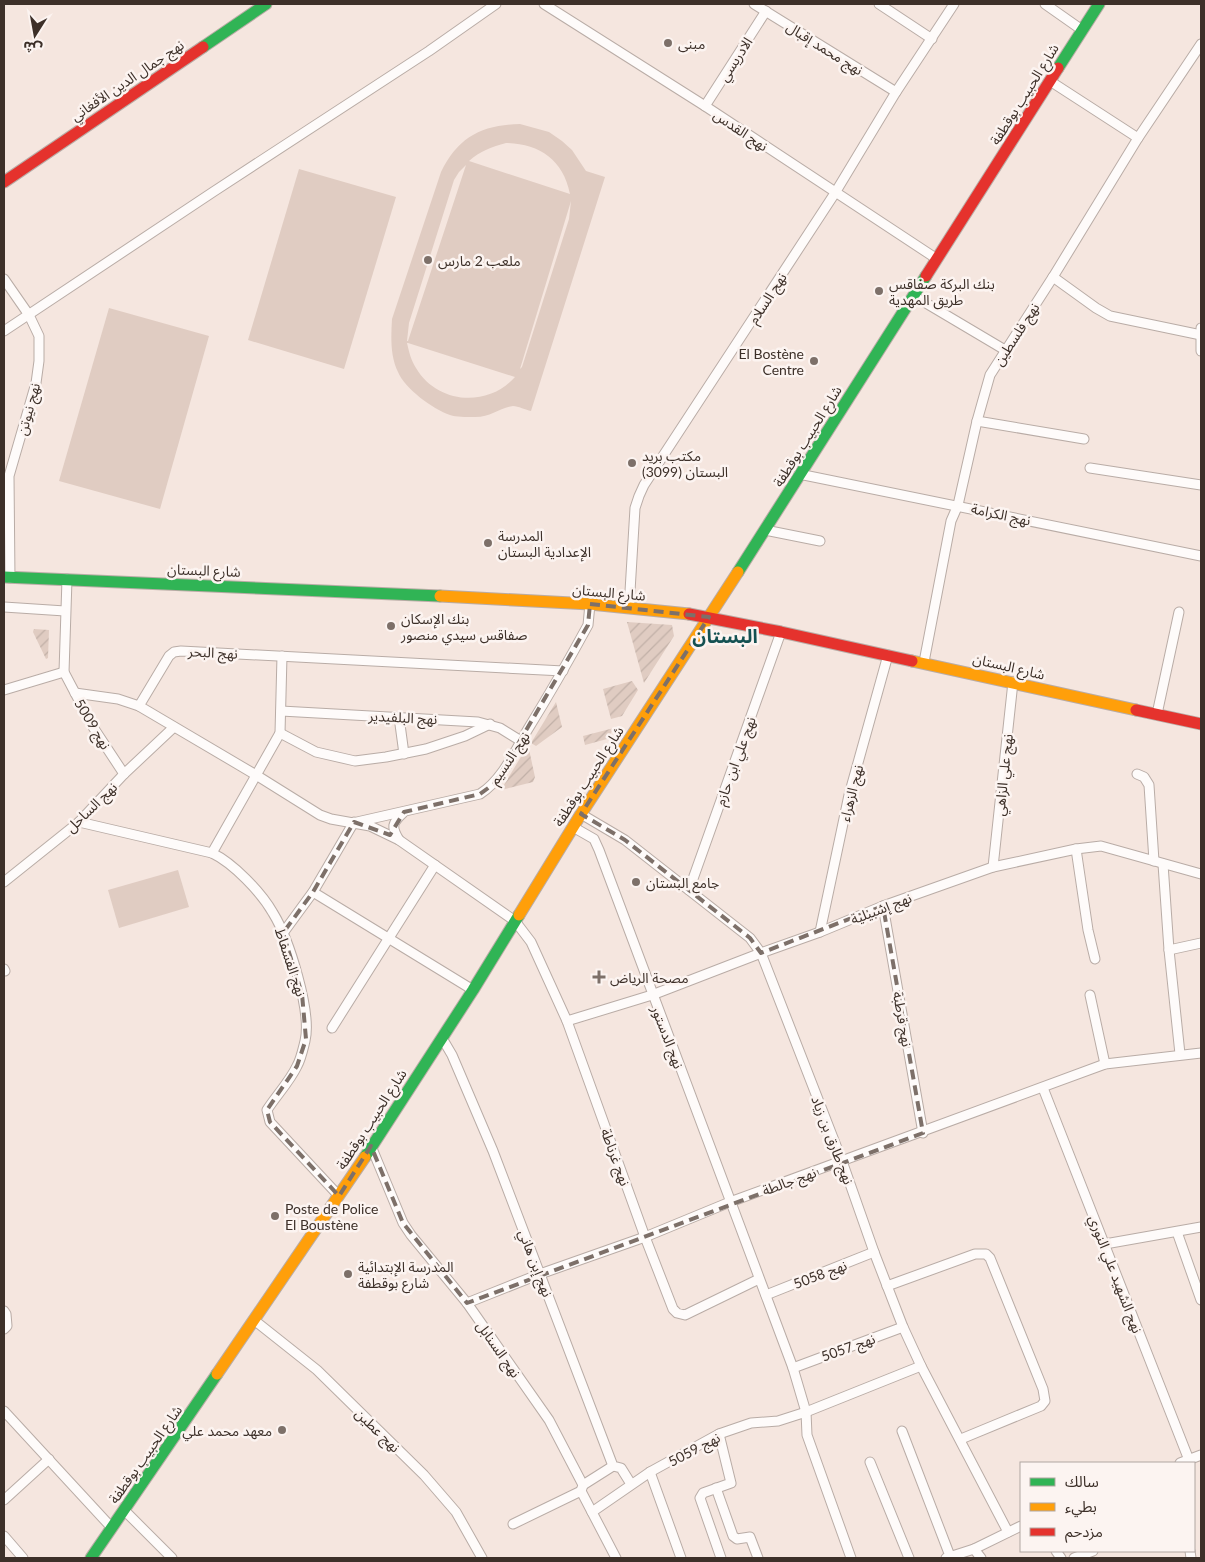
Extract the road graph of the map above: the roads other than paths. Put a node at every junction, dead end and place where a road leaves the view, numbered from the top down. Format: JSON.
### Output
{"nodes":[{"id":1,"x":266,"y":4,"type":"edge"},
{"id":2,"x":496,"y":4,"type":"edge"},
{"id":3,"x":544,"y":4,"type":"edge"},
{"id":4,"x":754,"y":4,"type":"edge"},
{"id":5,"x":879,"y":4,"type":"edge"},
{"id":6,"x":954,"y":4,"type":"edge"},
{"id":7,"x":1045,"y":4,"type":"edge"},
{"id":8,"x":1099,"y":4,"type":"edge"},
{"id":9,"x":766,"y":11,"type":"junction"},
{"id":10,"x":1082,"y":30,"type":"junction"},
{"id":11,"x":932,"y":39,"type":"junction"},
{"id":12,"x":1201,"y":44,"type":"edge"},
{"id":13,"x":1050,"y":82,"type":"junction"},
{"id":14,"x":896,"y":92,"type":"junction"},
{"id":15,"x":705,"y":106,"type":"junction"},
{"id":16,"x":1138,"y":138,"type":"junction"},
{"id":17,"x":4,"y":182,"type":"edge"},
{"id":18,"x":835,"y":193,"type":"junction"},
{"id":19,"x":937,"y":259,"type":"junction"},
{"id":20,"x":1053,"y":278,"type":"junction"},
{"id":21,"x":4,"y":279,"type":"edge"},
{"id":22,"x":914,"y":296,"type":"junction"},
{"id":23,"x":29,"y":315,"type":"junction"},
{"id":24,"x":1201,"y":328,"type":"edge"},
{"id":25,"x":4,"y":331,"type":"edge"},
{"id":26,"x":1201,"y":335,"type":"edge"},
{"id":27,"x":1005,"y":350,"type":"junction"},
{"id":28,"x":1201,"y":351,"type":"edge"},
{"id":29,"x":977,"y":421,"type":"junction"},
{"id":30,"x":1084,"y":438,"type":"dead end"},
{"id":31,"x":1090,"y":468,"type":"dead end"},
{"id":32,"x":800,"y":474,"type":"junction"},
{"id":33,"x":1201,"y":485,"type":"edge"},
{"id":34,"x":958,"y":505,"type":"junction"},
{"id":35,"x":765,"y":530,"type":"junction"},
{"id":36,"x":820,"y":541,"type":"dead end"},
{"id":37,"x":1201,"y":556,"type":"edge"},
{"id":38,"x":7,"y":578,"type":"edge"},
{"id":39,"x":67,"y":579,"type":"junction"},
{"id":40,"x":590,"y":604,"type":"junction"},
{"id":41,"x":4,"y":607,"type":"edge"},
{"id":42,"x":629,"y":608,"type":"junction"},
{"id":43,"x":65,"y":611,"type":"junction"},
{"id":44,"x":1179,"y":612,"type":"dead end"},
{"id":45,"x":710,"y":617,"type":"junction"},
{"id":46,"x":781,"y":632,"type":"junction"},
{"id":47,"x":888,"y":654,"type":"junction"},
{"id":48,"x":282,"y":656,"type":"junction"},
{"id":49,"x":924,"y":662,"type":"junction"},
{"id":50,"x":563,"y":671,"type":"junction"},
{"id":51,"x":64,"y":672,"type":"junction"},
{"id":52,"x":1013,"y":682,"type":"junction"},
{"id":53,"x":4,"y":690,"type":"edge"},
{"id":54,"x":75,"y":693,"type":"junction"},
{"id":55,"x":139,"y":706,"type":"junction"},
{"id":56,"x":280,"y":711,"type":"junction"},
{"id":57,"x":1157,"y":714,"type":"junction"},
{"id":58,"x":399,"y":717,"type":"junction"},
{"id":59,"x":490,"y":724,"type":"junction"},
{"id":60,"x":1201,"y":724,"type":"edge"},
{"id":61,"x":174,"y":727,"type":"junction"},
{"id":62,"x":280,"y":733,"type":"junction"},
{"id":63,"x":521,"y":741,"type":"junction"},
{"id":64,"x":404,"y":754,"type":"junction"},
{"id":65,"x":124,"y":774,"type":"junction"},
{"id":66,"x":1137,"y":774,"type":"dead end"},
{"id":67,"x":256,"y":775,"type":"junction"},
{"id":68,"x":404,"y":812,"type":"junction"},
{"id":69,"x":581,"y":814,"type":"junction"},
{"id":70,"x":79,"y":822,"type":"junction"},
{"id":71,"x":354,"y":822,"type":"junction"},
{"id":72,"x":573,"y":827,"type":"junction"},
{"id":73,"x":399,"y":840,"type":"junction"},
{"id":74,"x":1076,"y":849,"type":"junction"},
{"id":75,"x":212,"y":853,"type":"junction"},
{"id":76,"x":1158,"y":863,"type":"junction"},
{"id":77,"x":435,"y":865,"type":"junction"},
{"id":78,"x":993,"y":867,"type":"junction"},
{"id":79,"x":1201,"y":874,"type":"edge"},
{"id":80,"x":4,"y":882,"type":"edge"},
{"id":81,"x":689,"y":890,"type":"junction"},
{"id":82,"x":313,"y":892,"type":"junction"},
{"id":83,"x":883,"y":906,"type":"junction"},
{"id":84,"x":515,"y":921,"type":"junction"},
{"id":85,"x":820,"y":932,"type":"junction"},
{"id":86,"x":283,"y":933,"type":"junction"},
{"id":87,"x":387,"y":939,"type":"junction"},
{"id":88,"x":1201,"y":943,"type":"edge"},
{"id":89,"x":1169,"y":950,"type":"junction"},
{"id":90,"x":761,"y":953,"type":"junction"},
{"id":91,"x":1095,"y":959,"type":"dead end"},
{"id":92,"x":473,"y":990,"type":"junction"},
{"id":93,"x":652,"y":994,"type":"junction"},
{"id":94,"x":1090,"y":995,"type":"dead end"},
{"id":95,"x":567,"y":1021,"type":"junction"},
{"id":96,"x":332,"y":1028,"type":"dead end"},
{"id":97,"x":442,"y":1038,"type":"junction"},
{"id":98,"x":1201,"y":1053,"type":"edge"},
{"id":99,"x":1180,"y":1054,"type":"junction"},
{"id":100,"x":1106,"y":1064,"type":"junction"},
{"id":101,"x":1043,"y":1088,"type":"junction"},
{"id":102,"x":923,"y":1133,"type":"junction"},
{"id":103,"x":371,"y":1146,"type":"junction"},
{"id":104,"x":842,"y":1161,"type":"junction"},
{"id":105,"x":339,"y":1196,"type":"junction"},
{"id":106,"x":730,"y":1202,"type":"junction"},
{"id":107,"x":1201,"y":1227,"type":"edge"},
{"id":108,"x":1177,"y":1232,"type":"junction"},
{"id":109,"x":645,"y":1236,"type":"junction"},
{"id":110,"x":1105,"y":1244,"type":"junction"},
{"id":111,"x":874,"y":1252,"type":"junction"},
{"id":112,"x":540,"y":1274,"type":"junction"},
{"id":113,"x":759,"y":1279,"type":"junction"},
{"id":114,"x":887,"y":1286,"type":"junction"},
{"id":115,"x":766,"y":1295,"type":"junction"},
{"id":116,"x":1201,"y":1300,"type":"edge"},
{"id":117,"x":468,"y":1303,"type":"junction"},
{"id":118,"x":4,"y":1311,"type":"edge"},
{"id":119,"x":254,"y":1320,"type":"junction"},
{"id":120,"x":903,"y":1327,"type":"junction"},
{"id":121,"x":4,"y":1329,"type":"edge"},
{"id":122,"x":921,"y":1366,"type":"junction"},
{"id":123,"x":793,"y":1368,"type":"junction"},
{"id":124,"x":806,"y":1412,"type":"junction"},
{"id":125,"x":5,"y":1416,"type":"edge"},
{"id":126,"x":902,"y":1431,"type":"dead end"},
{"id":127,"x":719,"y":1434,"type":"junction"},
{"id":128,"x":961,"y":1439,"type":"junction"},
{"id":129,"x":1201,"y":1455,"type":"edge"},
{"id":130,"x":49,"y":1460,"type":"junction"},
{"id":131,"x":1189,"y":1460,"type":"junction"},
{"id":132,"x":870,"y":1462,"type":"dead end"},
{"id":133,"x":1183,"y":1462,"type":"edge"},
{"id":134,"x":613,"y":1466,"type":"junction"},
{"id":135,"x":650,"y":1472,"type":"junction"},
{"id":136,"x":631,"y":1484,"type":"junction"},
{"id":137,"x":582,"y":1488,"type":"junction"},
{"id":138,"x":716,"y":1488,"type":"junction"},
{"id":139,"x":4,"y":1500,"type":"edge"},
{"id":140,"x":124,"y":1510,"type":"junction"},
{"id":141,"x":592,"y":1512,"type":"junction"},
{"id":142,"x":514,"y":1524,"type":"dead end"},
{"id":143,"x":1020,"y":1526,"type":"edge"},
{"id":144,"x":112,"y":1528,"type":"junction"},
{"id":145,"x":1008,"y":1532,"type":"junction"},
{"id":146,"x":4,"y":1536,"type":"edge"},
{"id":147,"x":974,"y":1549,"type":"junction"},
{"id":148,"x":1090,"y":1552,"type":"edge"},
{"id":149,"x":948,"y":1557,"type":"edge"},
{"id":150,"x":23,"y":1558,"type":"edge"},
{"id":151,"x":91,"y":1558,"type":"edge"},
{"id":152,"x":172,"y":1558,"type":"edge"},
{"id":153,"x":482,"y":1558,"type":"edge"},
{"id":154,"x":616,"y":1558,"type":"edge"},
{"id":155,"x":681,"y":1558,"type":"edge"},
{"id":156,"x":721,"y":1558,"type":"edge"},
{"id":157,"x":758,"y":1558,"type":"edge"},
{"id":158,"x":851,"y":1558,"type":"edge"},
{"id":159,"x":909,"y":1558,"type":"edge"},
{"id":160,"x":981,"y":1558,"type":"edge"},
{"id":161,"x":1074,"y":1558,"type":"edge"}],
"edges":[{"from":1,"to":17,"type":"main road","name":"نهج جمال الدين الأفغاني"},
{"from":2,"to":23,"type":"street"},
{"from":3,"to":15,"type":"street","name":"نهج القدس"},
{"from":4,"to":9,"type":"street","name":"نهج محمد إقبال"},
{"from":5,"to":11,"type":"street"},
{"from":6,"to":11,"type":"street","name":"نهج السلام"},
{"from":7,"to":10,"type":"street"},
{"from":8,"to":10,"type":"main road","name":"شارع الحبيب بوقطفة"},
{"from":9,"to":14,"type":"street","name":"نهج محمد إقبال"},
{"from":9,"to":15,"type":"street","name":"الادريسي"},
{"from":10,"to":13,"type":"main road","name":"شارع الحبيب بوقطفة"},
{"from":11,"to":14,"type":"street","name":"نهج السلام"},
{"from":12,"to":16,"type":"street","name":"نهج فلسطين"},
{"from":13,"to":16,"type":"street"},
{"from":13,"to":19,"type":"main road","name":"شارع الحبيب بوقطفة"},
{"from":14,"to":18,"type":"street","name":"نهج السلام"},
{"from":15,"to":18,"type":"street","name":"نهج القدس"},
{"from":16,"to":20,"type":"street","name":"نهج فلسطين"},
{"from":18,"to":19,"type":"street","name":"نهج القدس"},
{"from":18,"to":42,"type":"street","name":"نهج السلام"},
{"from":19,"to":22,"type":"main road","name":"شارع الحبيب بوقطفة"},
{"from":20,"to":26,"type":"street"},
{"from":20,"to":27,"type":"street","name":"نهج فلسطين"},
{"from":21,"to":23,"type":"street","name":"نهج نيوتن"},
{"from":22,"to":27,"type":"street"},
{"from":22,"to":32,"type":"main road","name":"شارع الحبيب بوقطفة"},
{"from":23,"to":25,"type":"street"},
{"from":23,"to":38,"type":"street","name":"نهج نيوتن"},
{"from":24,"to":26,"type":"street"},
{"from":26,"to":28,"type":"street"},
{"from":27,"to":29,"type":"street","name":"نهج فلسطين"},
{"from":29,"to":30,"type":"street"},
{"from":29,"to":34,"type":"street","name":"نهج فلسطين"},
{"from":31,"to":33,"type":"street"},
{"from":32,"to":34,"type":"street","name":"نهج الكرامة"},
{"from":32,"to":35,"type":"main road","name":"شارع الحبيب بوقطفة"},
{"from":34,"to":37,"type":"street","name":"نهج الكرامة"},
{"from":34,"to":49,"type":"street","name":"نهج فلسطين"},
{"from":35,"to":36,"type":"street"},
{"from":35,"to":45,"type":"main road","name":"شارع الحبيب بوقطفة"},
{"from":38,"to":39,"type":"main road","name":"شارع البستان"},
{"from":39,"to":40,"type":"main road","name":"شارع البستان"},
{"from":39,"to":43,"type":"street"},
{"from":40,"to":42,"type":"main road","name":"شارع البستان"},
{"from":40,"to":50,"type":"street","name":"نهج النسيم"},
{"from":41,"to":43,"type":"street"},
{"from":42,"to":45,"type":"main road","name":"شارع البستان"},
{"from":43,"to":51,"type":"street"},
{"from":44,"to":57,"type":"street"},
{"from":45,"to":46,"type":"main road","name":"شارع البستان"},
{"from":45,"to":69,"type":"main road","name":"شارع الحبيب بوقطفة"},
{"from":46,"to":47,"type":"main road","name":"شارع البستان"},
{"from":46,"to":81,"type":"street","name":"نهج علي ابن حازم"},
{"from":47,"to":49,"type":"main road","name":"شارع البستان"},
{"from":47,"to":85,"type":"street","name":"نهج الزهراء"},
{"from":48,"to":50,"type":"street","name":"نهج البحر"},
{"from":48,"to":55,"type":"street","name":"نهج البحر"},
{"from":48,"to":56,"type":"street"},
{"from":49,"to":52,"type":"main road","name":"شارع البستان"},
{"from":50,"to":63,"type":"street","name":"نهج النسيم"},
{"from":51,"to":53,"type":"street"},
{"from":51,"to":54,"type":"street","name":"نهج 5009"},
{"from":52,"to":57,"type":"main road","name":"شارع البستان"},
{"from":52,"to":78,"type":"street","name":"نهج علي الزاهي"},
{"from":54,"to":55,"type":"street"},
{"from":54,"to":65,"type":"street","name":"نهج 5009"},
{"from":55,"to":61,"type":"street"},
{"from":56,"to":58,"type":"street","name":"نهج البلفيدير"},
{"from":56,"to":62,"type":"street"},
{"from":57,"to":60,"type":"main road","name":"شارع البستان"},
{"from":58,"to":59,"type":"street","name":"نهج البلفيدير"},
{"from":58,"to":64,"type":"street"},
{"from":59,"to":63,"type":"street","name":"نهج البلفيدير"},
{"from":59,"to":64,"type":"street"},
{"from":61,"to":65,"type":"street","name":"نهج الساحل"},
{"from":61,"to":67,"type":"street"},
{"from":62,"to":64,"type":"street"},
{"from":62,"to":67,"type":"street"},
{"from":63,"to":68,"type":"street","name":"نهج النسيم"},
{"from":65,"to":70,"type":"street","name":"نهج الساحل"},
{"from":66,"to":76,"type":"street"},
{"from":67,"to":71,"type":"street"},
{"from":67,"to":75,"type":"street"},
{"from":68,"to":71,"type":"street","name":"نهج النسيم"},
{"from":68,"to":73,"type":"street"},
{"from":69,"to":72,"type":"main road","name":"شارع الحبيب بوقطفة"},
{"from":69,"to":81,"type":"street","name":"نهج طارق بن زياد"},
{"from":70,"to":75,"type":"street","name":"نهج الفسفاط"},
{"from":70,"to":80,"type":"street","name":"نهج الساحل"},
{"from":71,"to":73,"type":"street","name":"نهج غرناطة"},
{"from":71,"to":82,"type":"street"},
{"from":72,"to":84,"type":"main road","name":"شارع الحبيب بوقطفة"},
{"from":72,"to":93,"type":"street","name":"نهج الدستور"},
{"from":73,"to":77,"type":"street","name":"نهج غرناطة"},
{"from":74,"to":76,"type":"street","name":"نهج إشبيلية"},
{"from":74,"to":78,"type":"street","name":"نهج إشبيلية"},
{"from":74,"to":91,"type":"street"},
{"from":75,"to":86,"type":"street","name":"نهج الفسفاط"},
{"from":76,"to":79,"type":"street","name":"نهج إشبيلية"},
{"from":76,"to":89,"type":"street"},
{"from":77,"to":84,"type":"street","name":"نهج غرناطة"},
{"from":77,"to":87,"type":"street"},
{"from":78,"to":83,"type":"street","name":"نهج إشبيلية"},
{"from":81,"to":90,"type":"street","name":"نهج طارق بن زياد"},
{"from":82,"to":86,"type":"street"},
{"from":82,"to":87,"type":"street"},
{"from":83,"to":85,"type":"street","name":"نهج إشبيلية"},
{"from":83,"to":102,"type":"street","name":"نهج قرطبة"},
{"from":84,"to":92,"type":"main road","name":"شارع الحبيب بوقطفة"},
{"from":84,"to":95,"type":"street","name":"نهج غرناطة"},
{"from":85,"to":90,"type":"street","name":"نهج إشبيلية"},
{"from":86,"to":105,"type":"street","name":"نهج الفسفاط"},
{"from":87,"to":92,"type":"street"},
{"from":87,"to":96,"type":"street"},
{"from":88,"to":89,"type":"street"},
{"from":89,"to":99,"type":"street"},
{"from":90,"to":93,"type":"street","name":"نهج إشبيلية"},
{"from":90,"to":104,"type":"street","name":"نهج طارق بن زياد"},
{"from":92,"to":97,"type":"main road","name":"شارع الحبيب بوقطفة"},
{"from":93,"to":95,"type":"street","name":"نهج إشبيلية"},
{"from":93,"to":106,"type":"street","name":"نهج الدستور"},
{"from":94,"to":100,"type":"street"},
{"from":95,"to":109,"type":"street","name":"نهج غرناطة"},
{"from":97,"to":103,"type":"main road","name":"شارع الحبيب بوقطفة"},
{"from":97,"to":112,"type":"street","name":"نهج إبن هاني"},
{"from":98,"to":99,"type":"street","name":"نهج جالطة"},
{"from":99,"to":100,"type":"street","name":"نهج جالطة"},
{"from":100,"to":101,"type":"street","name":"نهج جالطة"},
{"from":101,"to":102,"type":"street","name":"نهج جالطة"},
{"from":101,"to":110,"type":"street","name":"نهج الشهيد علي النوري"},
{"from":102,"to":104,"type":"street","name":"نهج جالطة"},
{"from":103,"to":105,"type":"main road","name":"شارع الحبيب بوقطفة"},
{"from":103,"to":117,"type":"street","name":"نهج السنابل"},
{"from":104,"to":106,"type":"street","name":"نهج جالطة"},
{"from":104,"to":111,"type":"street","name":"نهج طارق بن زياد"},
{"from":105,"to":119,"type":"main road","name":"شارع الحبيب بوقطفة"},
{"from":106,"to":109,"type":"street","name":"نهج جالطة"},
{"from":106,"to":113,"type":"street","name":"نهج الدستور"},
{"from":107,"to":108,"type":"street"},
{"from":108,"to":110,"type":"street"},
{"from":108,"to":116,"type":"street"},
{"from":109,"to":112,"type":"street","name":"نهج جالطة"},
{"from":109,"to":113,"type":"street","name":"نهج غرناطة"},
{"from":110,"to":131,"type":"street","name":"نهج الشهيد علي النوري"},
{"from":111,"to":114,"type":"street","name":"نهج طارق بن زياد"},
{"from":111,"to":115,"type":"street","name":"نهج 5058"},
{"from":112,"to":117,"type":"street","name":"نهج جالطة"},
{"from":112,"to":134,"type":"street","name":"نهج إبن هاني"},
{"from":113,"to":115,"type":"street","name":"نهج الدستور"},
{"from":114,"to":120,"type":"street","name":"نهج طارق بن زياد"},
{"from":114,"to":128,"type":"street"},
{"from":115,"to":123,"type":"street","name":"نهج الدستور"},
{"from":117,"to":137,"type":"street","name":"نهج السنابل"},
{"from":118,"to":121,"type":"street"},
{"from":119,"to":140,"type":"main road","name":"شارع الحبيب بوقطفة"},
{"from":119,"to":153,"type":"street","name":"نهج عطين"},
{"from":120,"to":122,"type":"street","name":"نهج طارق بن زياد"},
{"from":120,"to":123,"type":"street","name":"نهج 5057"},
{"from":122,"to":124,"type":"street","name":"نهج 5059"},
{"from":122,"to":128,"type":"street","name":"نهج طارق بن زياد"},
{"from":123,"to":124,"type":"street","name":"نهج الدستور"},
{"from":124,"to":127,"type":"street","name":"نهج 5059"},
{"from":124,"to":158,"type":"street","name":"نهج الدستور"},
{"from":125,"to":130,"type":"street"},
{"from":126,"to":149,"type":"street"},
{"from":127,"to":135,"type":"street","name":"نهج 5059"},
{"from":127,"to":138,"type":"street"},
{"from":128,"to":145,"type":"street","name":"نهج طارق بن زياد"},
{"from":129,"to":131,"type":"street"},
{"from":130,"to":139,"type":"street"},
{"from":130,"to":144,"type":"street"},
{"from":131,"to":133,"type":"street"},
{"from":132,"to":159,"type":"street"},
{"from":134,"to":136,"type":"street","name":"نهج إبن هاني"},
{"from":134,"to":137,"type":"street"},
{"from":135,"to":136,"type":"street","name":"نهج 5059"},
{"from":135,"to":155,"type":"street"},
{"from":136,"to":141,"type":"street","name":"نهج 5059"},
{"from":137,"to":141,"type":"street","name":"نهج السنابل"},
{"from":137,"to":142,"type":"street"},
{"from":138,"to":156,"type":"street"},
{"from":138,"to":157,"type":"street"},
{"from":140,"to":144,"type":"main road","name":"شارع الحبيب بوقطفة"},
{"from":140,"to":152,"type":"street"},
{"from":141,"to":154,"type":"street","name":"نهج السنابل"},
{"from":143,"to":145,"type":"street"},
{"from":144,"to":151,"type":"main road","name":"شارع الحبيب بوقطفة"},
{"from":145,"to":147,"type":"street"},
{"from":146,"to":150,"type":"street"},
{"from":147,"to":149,"type":"street"},
{"from":147,"to":160,"type":"street"},
{"from":148,"to":161,"type":"street"}]}
